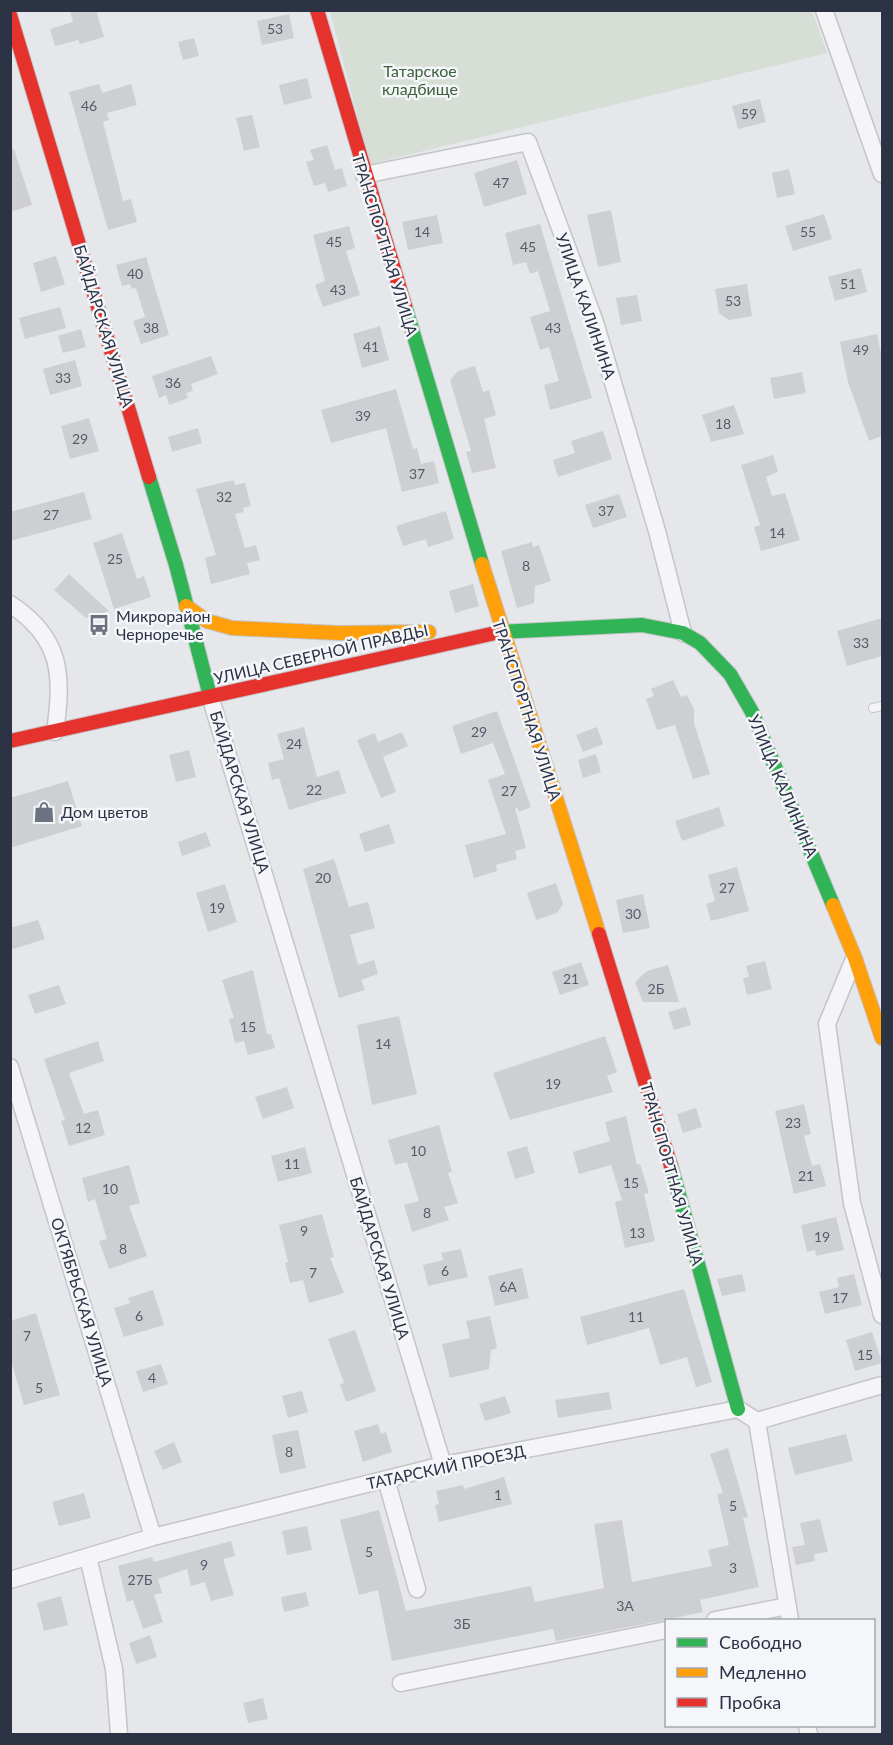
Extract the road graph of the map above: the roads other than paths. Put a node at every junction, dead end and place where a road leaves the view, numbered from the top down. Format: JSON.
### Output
{"nodes":[{"id":1,"x":317,"y":10,"type":"edge"},
{"id":2,"x":824,"y":10,"type":"edge"},
{"id":3,"x":10,"y":15,"type":"edge"},
{"id":4,"x":882,"y":174,"type":"edge"},
{"id":5,"x":364,"y":175,"type":"junction"},
{"id":6,"x":186,"y":606,"type":"junction"},
{"id":7,"x":14,"y":610,"type":"edge"},
{"id":8,"x":642,"y":625,"type":"joint"},
{"id":9,"x":502,"y":632,"type":"junction"},
{"id":10,"x":683,"y":633,"type":"junction"},
{"id":11,"x":210,"y":696,"type":"junction"},
{"id":12,"x":882,"y":706,"type":"edge"},
{"id":13,"x":873,"y":708,"type":"dead end"},
{"id":14,"x":55,"y":732,"type":"junction"},
{"id":15,"x":10,"y":741,"type":"edge"},
{"id":16,"x":855,"y":958,"type":"junction"},
{"id":17,"x":882,"y":1038,"type":"edge"},
{"id":18,"x":10,"y":1067,"type":"edge"},
{"id":19,"x":882,"y":1315,"type":"edge"},
{"id":20,"x":882,"y":1385,"type":"edge"},
{"id":21,"x":738,"y":1409,"type":"junction"},
{"id":22,"x":757,"y":1421,"type":"junction"},
{"id":23,"x":443,"y":1465,"type":"junction"},
{"id":24,"x":386,"y":1479,"type":"junction"},
{"id":25,"x":153,"y":1537,"type":"junction"},
{"id":26,"x":88,"y":1557,"type":"junction"},
{"id":27,"x":10,"y":1580,"type":"edge"},
{"id":28,"x":417,"y":1589,"type":"dead end"},
{"id":29,"x":789,"y":1613,"type":"edge"},
{"id":30,"x":726,"y":1619,"type":"edge"},
{"id":31,"x":665,"y":1630,"type":"edge"},
{"id":32,"x":401,"y":1683,"type":"dead end"},
{"id":33,"x":119,"y":1734,"type":"edge"}],
"edges":[{"from":1,"to":5,"type":"main road","name":"ТРАНСПОРТНАЯ УЛИЦА"},
{"from":2,"to":4,"type":"street"},
{"from":3,"to":6,"type":"main road","name":"БАЙДАРСКАЯ УЛИЦА"},
{"from":5,"to":9,"type":"main road","name":"ТРАНСПОРТНАЯ УЛИЦА"},
{"from":5,"to":10,"type":"street","name":"УЛИЦА КАЛИНИНА"},
{"from":6,"to":9,"type":"main road"},
{"from":6,"to":11,"type":"main road","name":"БАЙДАРСКАЯ УЛИЦА"},
{"from":7,"to":14,"type":"street"},
{"from":8,"to":9,"type":"main road","name":"УЛИЦА СЕВЕРНОЙ ПРАВДЫ"},
{"from":8,"to":10,"type":"main road","name":"УЛИЦА КАЛИНИНА"},
{"from":9,"to":11,"type":"main road","name":"УЛИЦА СЕВЕРНОЙ ПРАВДЫ"},
{"from":9,"to":21,"type":"main road","name":"ТРАНСПОРТНАЯ УЛИЦА"},
{"from":10,"to":16,"type":"main road","name":"УЛИЦА КАЛИНИНА"},
{"from":11,"to":14,"type":"main road","name":"УЛИЦА СЕВЕРНОЙ ПРАВДЫ"},
{"from":11,"to":23,"type":"street","name":"БАЙДАРСКАЯ УЛИЦА"},
{"from":12,"to":13,"type":"lane"},
{"from":14,"to":15,"type":"main road","name":"УЛИЦА СЕВЕРНОЙ ПРАВДЫ"},
{"from":16,"to":17,"type":"main road","name":"УЛИЦА КАЛИНИНА"},
{"from":16,"to":19,"type":"street"},
{"from":18,"to":25,"type":"street","name":"ОКТЯБРЬСКАЯ УЛИЦА"},
{"from":20,"to":22,"type":"street"},
{"from":21,"to":22,"type":"street"},
{"from":21,"to":23,"type":"street","name":"ТАТАРСКИЙ ПРОЕЗД"},
{"from":22,"to":29,"type":"street"},
{"from":23,"to":24,"type":"street","name":"ТАТАРСКИЙ ПРОЕЗД"},
{"from":24,"to":25,"type":"street","name":"ТАТАРСКИЙ ПРОЕЗД"},
{"from":24,"to":28,"type":"street"},
{"from":25,"to":26,"type":"street","name":"ТАТАРСКИЙ ПРОЕЗД"},
{"from":26,"to":27,"type":"street","name":"ТАТАРСКИЙ ПРОЕЗД"},
{"from":26,"to":33,"type":"street"},
{"from":29,"to":30,"type":"street"},
{"from":31,"to":32,"type":"street"}]}
